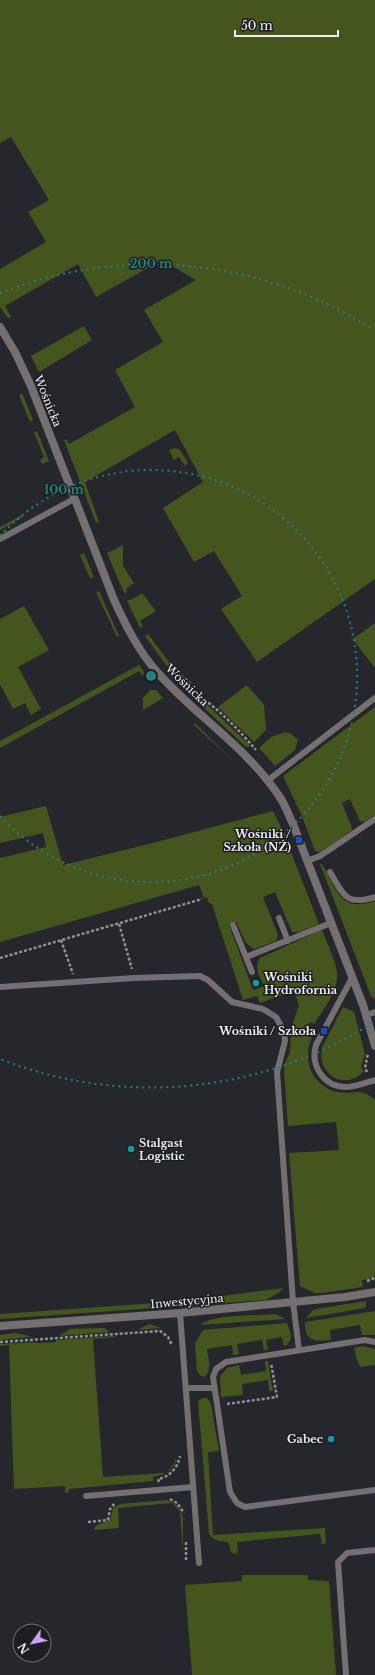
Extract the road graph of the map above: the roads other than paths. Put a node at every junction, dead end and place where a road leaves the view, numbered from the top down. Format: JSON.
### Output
{"nodes":[{"id":1,"x":0,"y":327,"type":"edge"},
{"id":2,"x":74,"y":499,"type":"junction"},
{"id":3,"x":0,"y":539,"type":"edge"},
{"id":4,"x":375,"y":698,"type":"edge"},
{"id":5,"x":267,"y":781,"type":"junction"},
{"id":6,"x":375,"y":820,"type":"edge"},
{"id":7,"x":307,"y":861,"type":"junction"},
{"id":8,"x":330,"y":872,"type":"dead end"},
{"id":9,"x":375,"y":897,"type":"edge"},
{"id":10,"x":279,"y":918,"type":"dead end"},
{"id":11,"x":331,"y":923,"type":"junction"},
{"id":12,"x":233,"y":925,"type":"dead end"},
{"id":13,"x":288,"y":941,"type":"junction"},
{"id":14,"x":246,"y":957,"type":"junction"},
{"id":15,"x":252,"y":972,"type":"dead end"},
{"id":16,"x":352,"y":978,"type":"junction"},
{"id":17,"x":0,"y":987,"type":"edge"},
{"id":18,"x":375,"y":1012,"type":"edge"},
{"id":19,"x":366,"y":1015,"type":"junction"},
{"id":20,"x":375,"y":1046,"type":"edge"},
{"id":21,"x":375,"y":1080,"type":"edge"},
{"id":22,"x":375,"y":1292,"type":"edge"},
{"id":23,"x":293,"y":1302,"type":"junction"},
{"id":24,"x":180,"y":1313,"type":"junction"},
{"id":25,"x":0,"y":1326,"type":"edge"},
{"id":26,"x":375,"y":1342,"type":"edge"},
{"id":27,"x":299,"y":1350,"type":"junction"},
{"id":28,"x":186,"y":1388,"type":"junction"},
{"id":29,"x":214,"y":1388,"type":"junction"},
{"id":30,"x":193,"y":1487,"type":"junction"},
{"id":31,"x":375,"y":1490,"type":"edge"},
{"id":32,"x":86,"y":1496,"type":"dead end"},
{"id":33,"x":375,"y":1550,"type":"edge"},
{"id":34,"x":199,"y":1563,"type":"dead end"},
{"id":35,"x":346,"y":1675,"type":"edge"}],
"edges":[{"from":1,"to":2,"type":"street","name":"Wośnicka"},
{"from":2,"to":3,"type":"lane"},
{"from":2,"to":5,"type":"street","name":"Wośnicka"},
{"from":4,"to":5,"type":"lane"},
{"from":5,"to":7,"type":"street","name":"Wośnicka"},
{"from":6,"to":7,"type":"lane"},
{"from":7,"to":11,"type":"street","name":"Wośnicka"},
{"from":8,"to":9,"type":"lane"},
{"from":10,"to":13,"type":"lane"},
{"from":11,"to":13,"type":"lane"},
{"from":11,"to":16,"type":"street","name":"Wośnicka"},
{"from":12,"to":14,"type":"lane"},
{"from":13,"to":14,"type":"lane"},
{"from":14,"to":15,"type":"lane"},
{"from":16,"to":19,"type":"street","name":"Wośnicka"},
{"from":16,"to":21,"type":"lane"},
{"from":17,"to":23,"type":"lane"},
{"from":18,"to":19,"type":"lane"},
{"from":19,"to":20,"type":"street","name":"Wośnicka"},
{"from":22,"to":23,"type":"street","name":"Inwestycyjna"},
{"from":23,"to":24,"type":"street","name":"Inwestycyjna"},
{"from":23,"to":27,"type":"lane"},
{"from":24,"to":25,"type":"street","name":"Inwestycyjna"},
{"from":24,"to":28,"type":"lane"},
{"from":26,"to":27,"type":"lane"},
{"from":27,"to":29,"type":"lane"},
{"from":28,"to":29,"type":"lane"},
{"from":28,"to":30,"type":"lane"},
{"from":29,"to":31,"type":"lane"},
{"from":30,"to":32,"type":"lane"},
{"from":30,"to":34,"type":"lane"},
{"from":33,"to":35,"type":"lane"}]}
